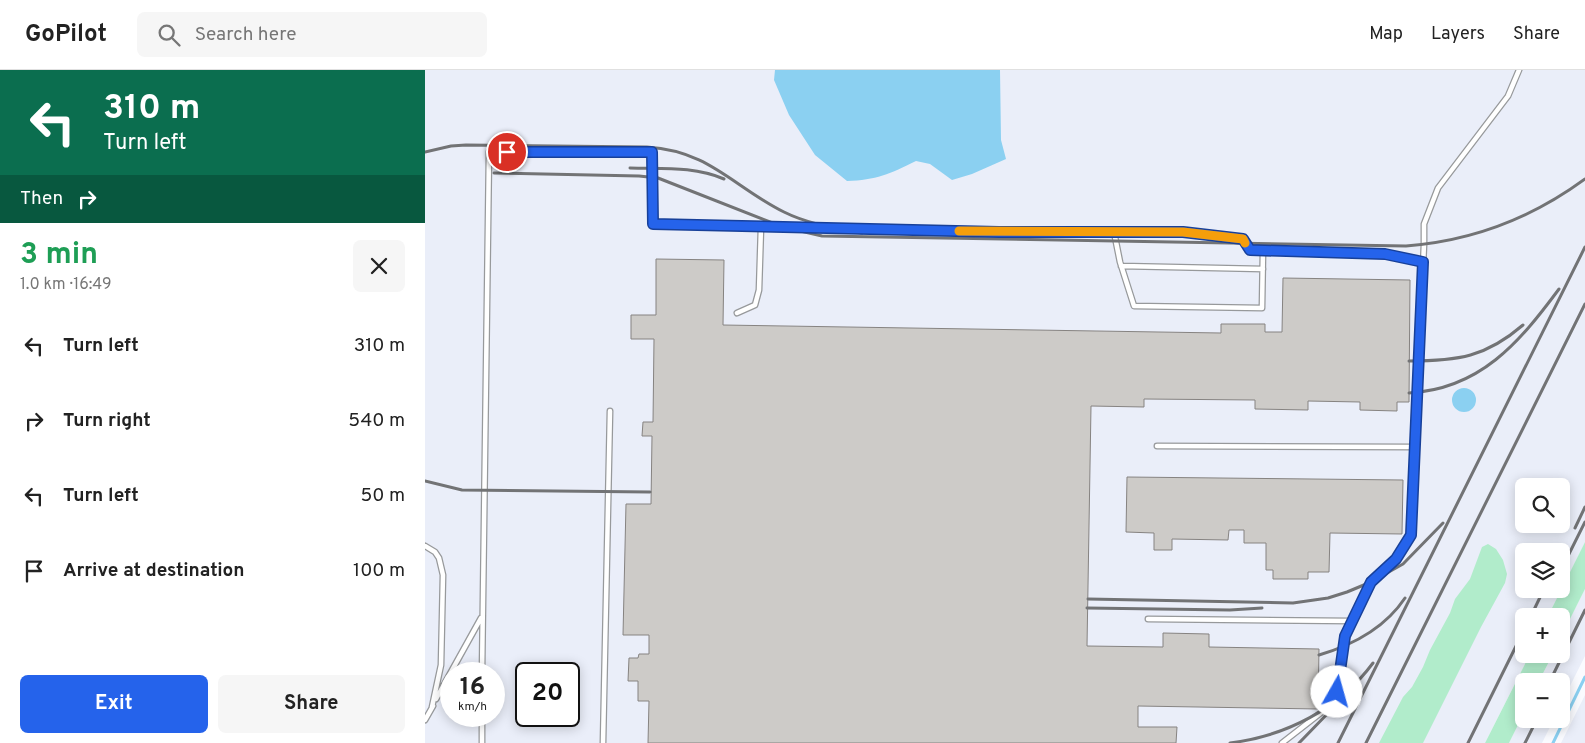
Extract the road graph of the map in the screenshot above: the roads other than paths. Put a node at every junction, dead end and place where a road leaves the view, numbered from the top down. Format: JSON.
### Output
{"nodes":[{"id":1,"x":1519,"y":70,"type":"edge"},
{"id":2,"x":761,"y":226,"type":"junction"},
{"id":3,"x":1114,"y":232,"type":"junction"},
{"id":4,"x":1263,"y":250,"type":"junction"},
{"id":5,"x":1423,"y":262,"type":"junction"},
{"id":6,"x":1121,"y":266,"type":"junction"},
{"id":7,"x":1263,"y":269,"type":"junction"},
{"id":8,"x":737,"y":313,"type":"dead end"},
{"id":9,"x":609,"y":411,"type":"dead end"},
{"id":10,"x":1157,"y":446,"type":"dead end"},
{"id":11,"x":1415,"y":447,"type":"junction"},
{"id":12,"x":425,"y":546,"type":"edge"},
{"id":13,"x":482,"y":616,"type":"junction"},
{"id":14,"x":1148,"y":619,"type":"dead end"},
{"id":15,"x":1352,"y":621,"type":"junction"},
{"id":16,"x":482,"y":662,"type":"edge"},
{"id":17,"x":432,"y":707,"type":"junction"},
{"id":18,"x":425,"y":720,"type":"edge"},
{"id":19,"x":482,"y":727,"type":"edge"},
{"id":20,"x":481,"y":743,"type":"edge"},
{"id":21,"x":603,"y":743,"type":"edge"},
{"id":22,"x":1283,"y":743,"type":"edge"}],
"edges":[{"from":1,"to":5,"type":"lane"},
{"from":2,"to":3,"type":"lane"},
{"from":2,"to":8,"type":"lane"},
{"from":2,"to":13,"type":"lane"},
{"from":3,"to":4,"type":"lane"},
{"from":3,"to":6,"type":"lane"},
{"from":4,"to":5,"type":"lane"},
{"from":4,"to":7,"type":"lane"},
{"from":5,"to":11,"type":"lane"},
{"from":6,"to":7,"type":"lane"},
{"from":6,"to":7,"type":"lane"},
{"from":9,"to":21,"type":"lane"},
{"from":10,"to":11,"type":"lane"},
{"from":11,"to":15,"type":"lane"},
{"from":12,"to":17,"type":"lane"},
{"from":13,"to":16,"type":"lane"},
{"from":13,"to":17,"type":"lane"},
{"from":14,"to":15,"type":"lane"},
{"from":15,"to":22,"type":"lane"},
{"from":17,"to":18,"type":"lane"},
{"from":19,"to":20,"type":"lane"}]}
